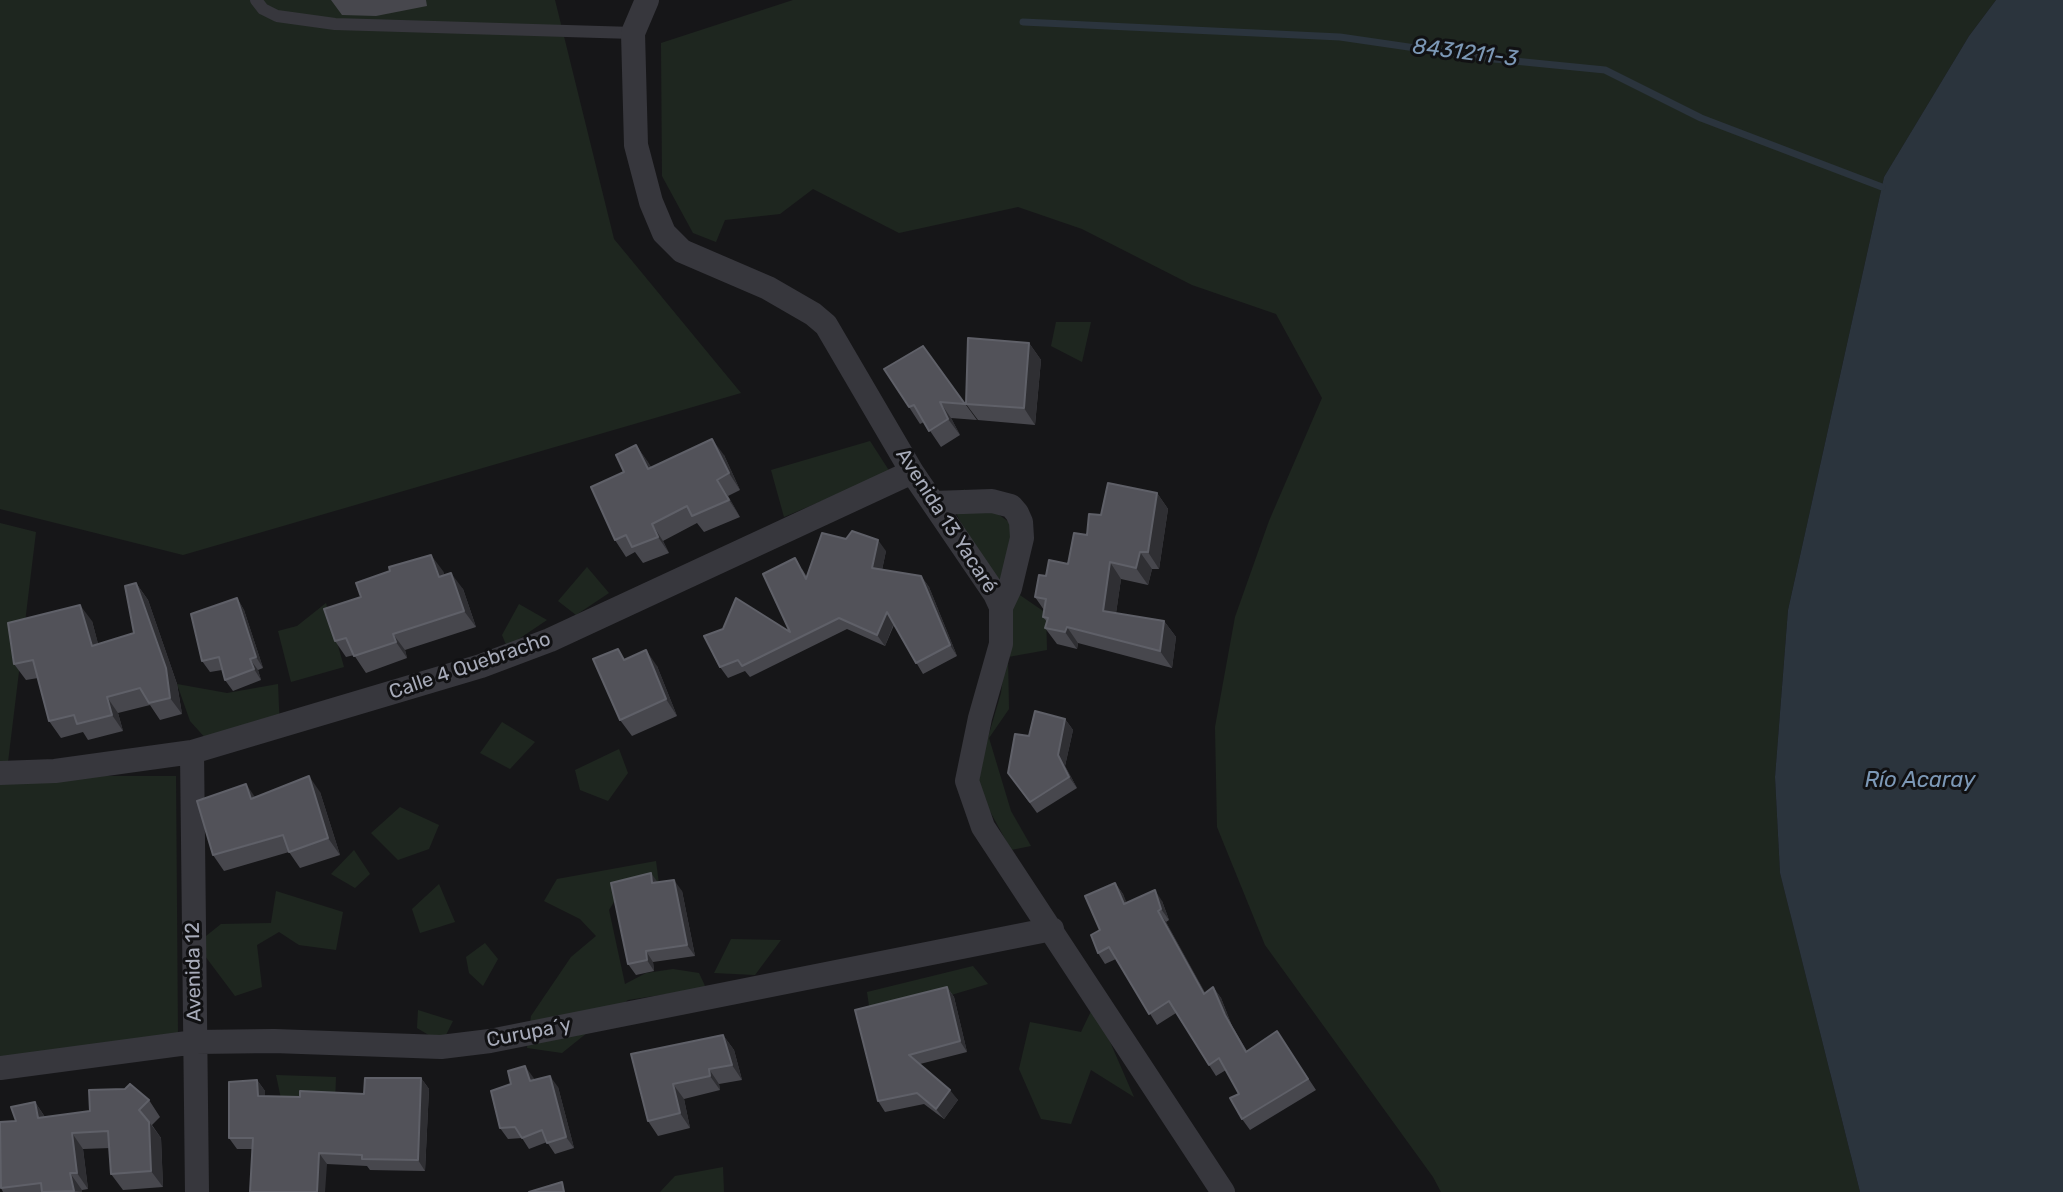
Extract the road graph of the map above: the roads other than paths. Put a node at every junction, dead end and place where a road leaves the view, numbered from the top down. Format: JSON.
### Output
{"nodes":[{"id":1,"x":256,"y":0,"type":"edge"},
{"id":2,"x":647,"y":0,"type":"edge"},
{"id":3,"x":633,"y":33,"type":"junction"},
{"id":4,"x":912,"y":472,"type":"junction"},
{"id":5,"x":934,"y":503,"type":"junction"},
{"id":6,"x":1001,"y":607,"type":"junction"},
{"id":7,"x":192,"y":752,"type":"junction"},
{"id":8,"x":0,"y":773,"type":"edge"},
{"id":9,"x":1052,"y":929,"type":"junction"},
{"id":10,"x":195,"y":1042,"type":"junction"},
{"id":11,"x":0,"y":1068,"type":"edge"},
{"id":12,"x":197,"y":1192,"type":"edge"},
{"id":13,"x":1223,"y":1192,"type":"edge"}],
"edges":[{"from":1,"to":3,"type":"lane"},
{"from":2,"to":3,"type":"street"},
{"from":3,"to":4,"type":"street","name":"Avenida 13 Yacaré"},
{"from":4,"to":5,"type":"street","name":"Avenida 13 Yacaré"},
{"from":4,"to":7,"type":"street","name":"Calle 4 Quebracho"},
{"from":5,"to":6,"type":"street","name":"Avenida 13 Yacaré"},
{"from":5,"to":6,"type":"street"},
{"from":6,"to":9,"type":"street","name":"Avenida 13 Yacaré"},
{"from":7,"to":8,"type":"street","name":"Calle 4 Quebracho"},
{"from":7,"to":10,"type":"street","name":"Avenida 12"},
{"from":9,"to":10,"type":"street","name":"Curupa´y"},
{"from":9,"to":13,"type":"street","name":"Avenida 13 Yacaré"},
{"from":10,"to":11,"type":"street","name":"Curupa´y"},
{"from":10,"to":12,"type":"street","name":"Avenida 12"}]}
